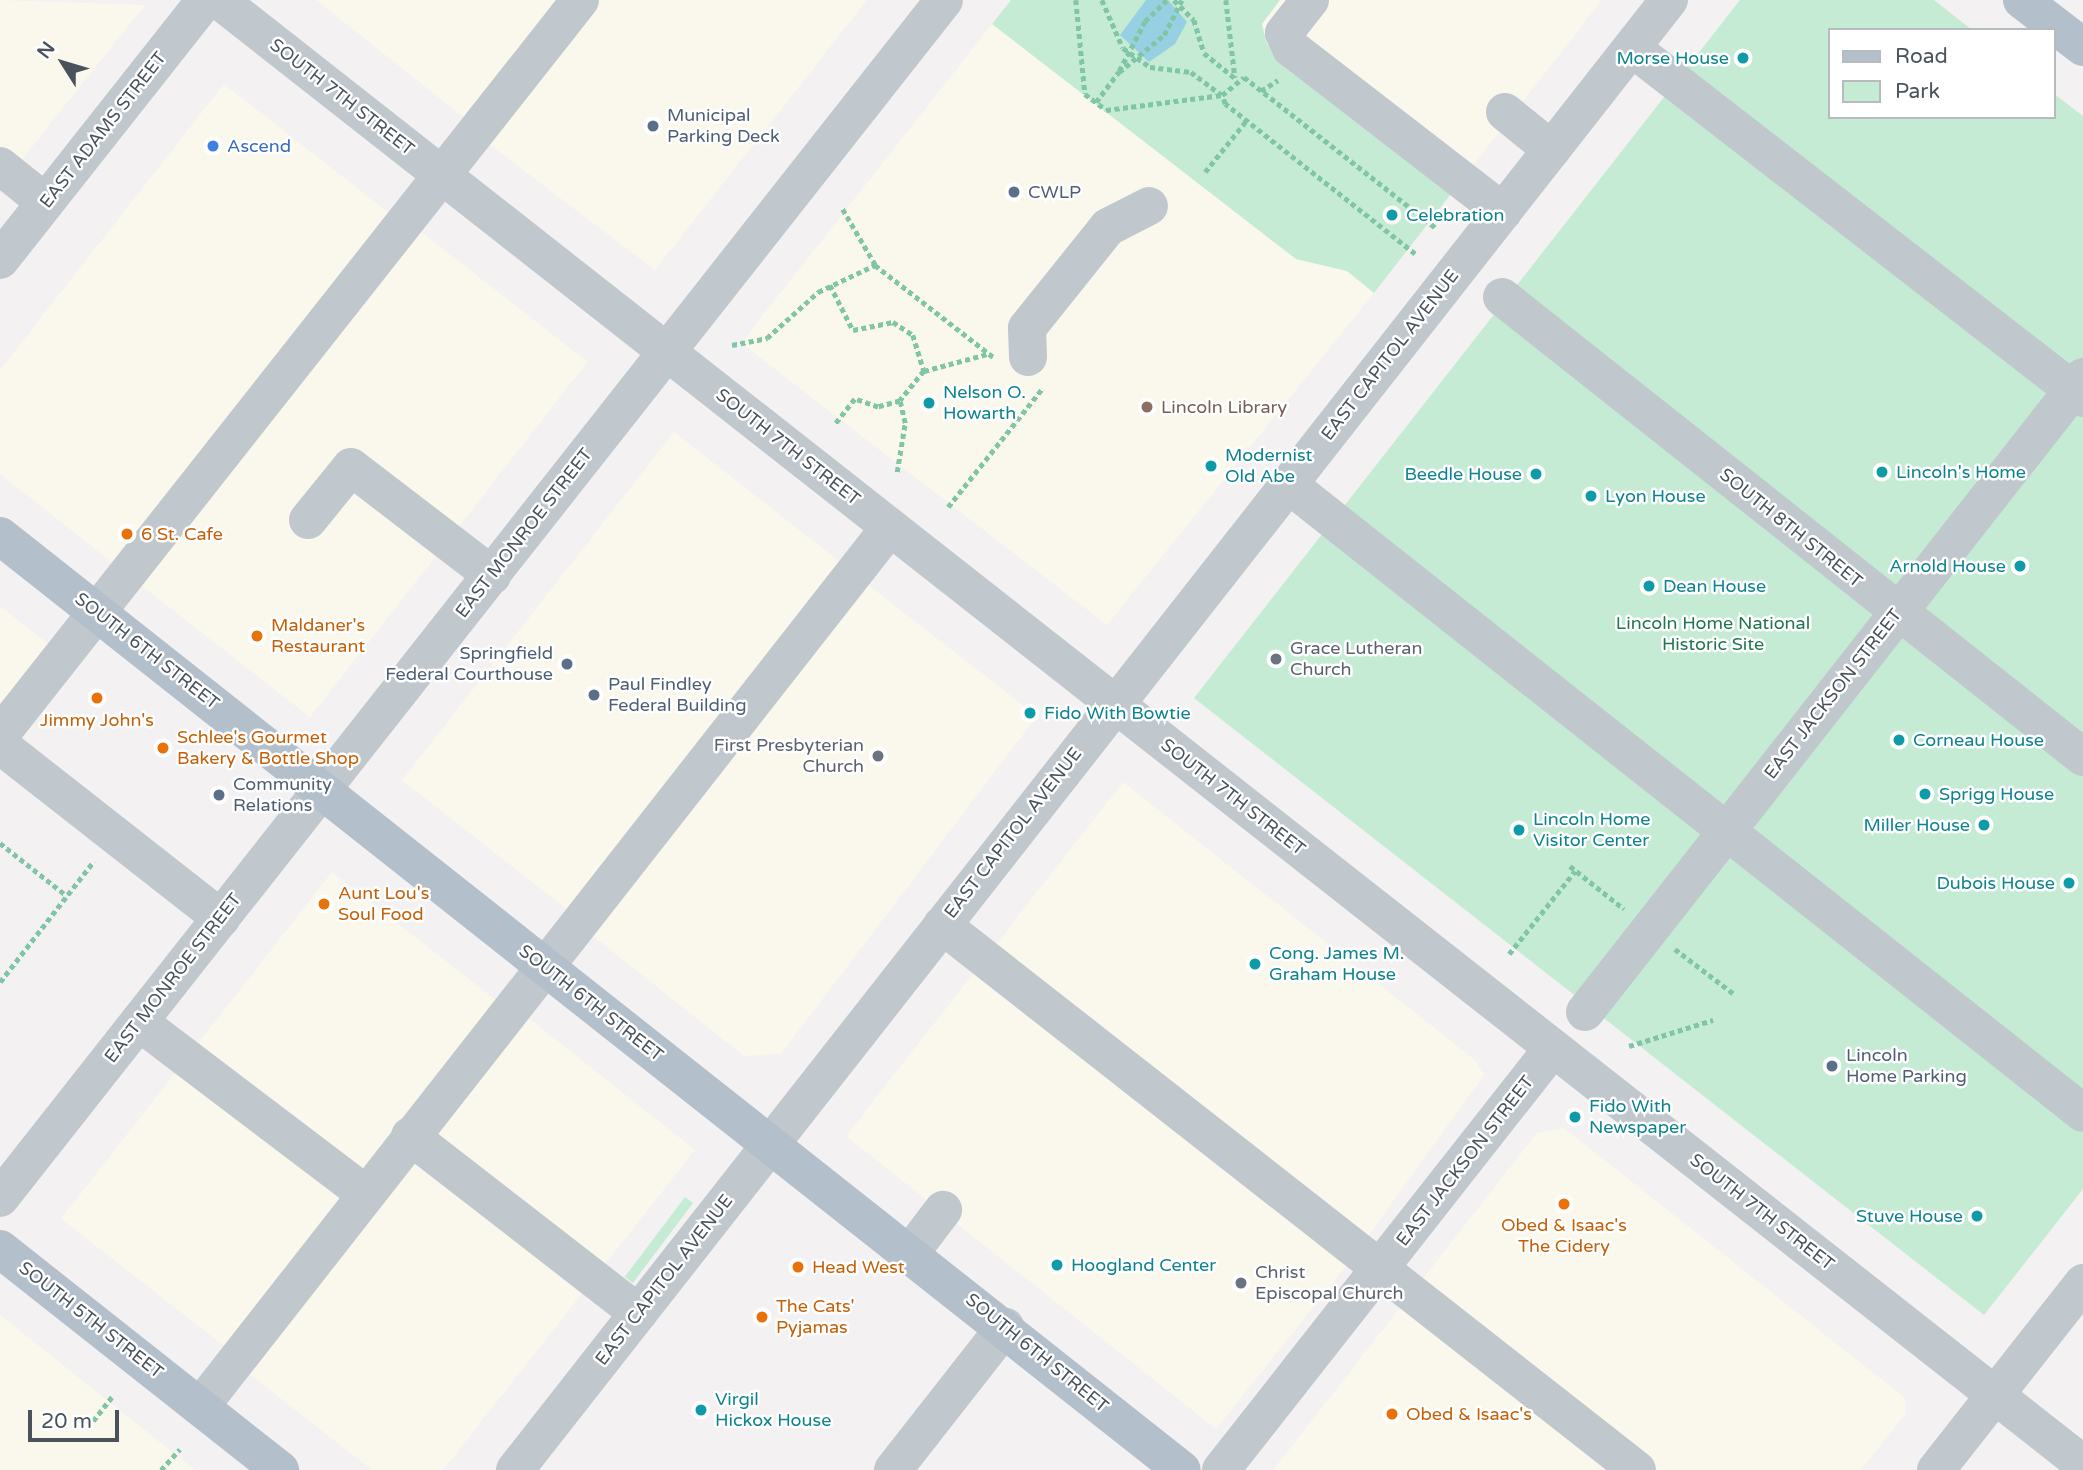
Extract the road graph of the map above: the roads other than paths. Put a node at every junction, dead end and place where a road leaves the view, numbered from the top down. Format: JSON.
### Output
{"nodes":[{"id":1,"x":205,"y":0,"type":"edge"},
{"id":2,"x":219,"y":0,"type":"edge"},
{"id":3,"x":580,"y":0,"type":"edge"},
{"id":4,"x":944,"y":0,"type":"edge"},
{"id":5,"x":1310,"y":0,"type":"edge"},
{"id":6,"x":1670,"y":0,"type":"edge"},
{"id":7,"x":2022,"y":0,"type":"edge"},
{"id":8,"x":2083,"y":47,"type":"edge"},
{"id":9,"x":1632,"y":48,"type":"junction"},
{"id":10,"x":1497,"y":122,"type":"dead end"},
{"id":11,"x":1545,"y":159,"type":"junction"},
{"id":12,"x":0,"y":166,"type":"edge"},
{"id":13,"x":441,"y":176,"type":"junction"},
{"id":14,"x":45,"y":202,"type":"junction"},
{"id":15,"x":1149,"y":206,"type":"dead end"},
{"id":16,"x":1503,"y":212,"type":"junction"},
{"id":17,"x":0,"y":260,"type":"edge"},
{"id":18,"x":1502,"y":297,"type":"dead end"},
{"id":19,"x":667,"y":353,"type":"junction"},
{"id":20,"x":1022,"y":368,"type":"road end"},
{"id":21,"x":2080,"y":388,"type":"edge"},
{"id":22,"x":1289,"y":485,"type":"junction"},
{"id":23,"x":308,"y":520,"type":"dead end"},
{"id":24,"x":890,"y":527,"type":"junction"},
{"id":25,"x":0,"y":536,"type":"edge"},
{"id":26,"x":492,"y":575,"type":"junction"},
{"id":27,"x":97,"y":612,"type":"junction"},
{"id":28,"x":1898,"y":612,"type":"junction"},
{"id":29,"x":1115,"y":704,"type":"junction"},
{"id":30,"x":0,"y":735,"type":"edge"},
{"id":31,"x":0,"y":745,"type":"edge"},
{"id":32,"x":2083,"y":757,"type":"edge"},
{"id":33,"x":322,"y":789,"type":"junction"},
{"id":34,"x":1727,"y":830,"type":"junction"},
{"id":35,"x":221,"y":918,"type":"junction"},
{"id":36,"x":942,"y":925,"type":"junction"},
{"id":37,"x":544,"y":968,"type":"junction"},
{"id":38,"x":1585,"y":1012,"type":"dead end"},
{"id":39,"x":139,"y":1021,"type":"junction"},
{"id":40,"x":1552,"y":1049,"type":"junction"},
{"id":41,"x":2083,"y":1113,"type":"edge"},
{"id":42,"x":410,"y":1136,"type":"junction"},
{"id":43,"x":772,"y":1143,"type":"junction"},
{"id":44,"x":365,"y":1194,"type":"junction"},
{"id":45,"x":0,"y":1198,"type":"edge"},
{"id":46,"x":950,"y":1215,"type":"dead end"},
{"id":47,"x":0,"y":1249,"type":"edge"},
{"id":48,"x":918,"y":1257,"type":"junction"},
{"id":49,"x":1378,"y":1271,"type":"junction"},
{"id":50,"x":2083,"y":1283,"type":"edge"},
{"id":51,"x":638,"y":1313,"type":"junction"},
{"id":52,"x":1005,"y":1326,"type":"junction"},
{"id":53,"x":1995,"y":1395,"type":"junction"},
{"id":54,"x":200,"y":1407,"type":"junction"},
{"id":55,"x":2083,"y":1464,"type":"edge"},
{"id":56,"x":280,"y":1470,"type":"edge"},
{"id":57,"x":515,"y":1470,"type":"edge"},
{"id":58,"x":893,"y":1470,"type":"edge"},
{"id":59,"x":1182,"y":1470,"type":"edge"},
{"id":60,"x":1221,"y":1470,"type":"edge"},
{"id":61,"x":1637,"y":1470,"type":"edge"},
{"id":62,"x":1936,"y":1470,"type":"edge"}],
"edges":[{"from":1,"to":14,"type":"street","name":"EAST ADAMS STREET"},
{"from":2,"to":13,"type":"street","name":"SOUTH 7TH STREET"},
{"from":3,"to":13,"type":"street"},
{"from":4,"to":19,"type":"street","name":"EAST MONROE STREET"},
{"from":5,"to":16,"type":"street"},
{"from":6,"to":9,"type":"street","name":"EAST CAPITOL AVENUE"},
{"from":7,"to":8,"type":"main road"},
{"from":9,"to":11,"type":"street","name":"EAST CAPITOL AVENUE"},
{"from":9,"to":21,"type":"street"},
{"from":10,"to":11,"type":"street"},
{"from":11,"to":16,"type":"street","name":"EAST CAPITOL AVENUE"},
{"from":12,"to":14,"type":"street"},
{"from":13,"to":19,"type":"street","name":"SOUTH 7TH STREET"},
{"from":13,"to":27,"type":"street"},
{"from":14,"to":17,"type":"street","name":"EAST ADAMS STREET"},
{"from":15,"to":20,"type":"street"},
{"from":16,"to":22,"type":"street","name":"EAST CAPITOL AVENUE"},
{"from":18,"to":28,"type":"street","name":"SOUTH 8TH STREET"},
{"from":19,"to":24,"type":"street","name":"SOUTH 7TH STREET"},
{"from":19,"to":26,"type":"street","name":"EAST MONROE STREET"},
{"from":21,"to":28,"type":"street","name":"EAST JACKSON STREET"},
{"from":22,"to":29,"type":"street","name":"EAST CAPITOL AVENUE"},
{"from":22,"to":34,"type":"street"},
{"from":23,"to":26,"type":"street"},
{"from":24,"to":29,"type":"street","name":"SOUTH 7TH STREET"},
{"from":24,"to":37,"type":"street"},
{"from":25,"to":27,"type":"main road","name":"SOUTH 6TH STREET"},
{"from":26,"to":33,"type":"street","name":"EAST MONROE STREET"},
{"from":27,"to":30,"type":"street"},
{"from":27,"to":33,"type":"main road","name":"SOUTH 6TH STREET"},
{"from":28,"to":32,"type":"street","name":"SOUTH 8TH STREET"},
{"from":28,"to":34,"type":"street","name":"EAST JACKSON STREET"},
{"from":29,"to":36,"type":"street","name":"EAST CAPITOL AVENUE"},
{"from":29,"to":40,"type":"street","name":"SOUTH 7TH STREET"},
{"from":31,"to":35,"type":"street"},
{"from":33,"to":35,"type":"street","name":"EAST MONROE STREET"},
{"from":33,"to":37,"type":"main road","name":"SOUTH 6TH STREET"},
{"from":34,"to":38,"type":"street","name":"EAST JACKSON STREET"},
{"from":34,"to":41,"type":"street"},
{"from":35,"to":39,"type":"street","name":"EAST MONROE STREET"},
{"from":36,"to":43,"type":"street","name":"EAST CAPITOL AVENUE"},
{"from":36,"to":49,"type":"street"},
{"from":37,"to":42,"type":"street"},
{"from":37,"to":43,"type":"main road","name":"SOUTH 6TH STREET"},
{"from":39,"to":44,"type":"street"},
{"from":39,"to":45,"type":"street","name":"EAST MONROE STREET"},
{"from":40,"to":49,"type":"street","name":"EAST JACKSON STREET"},
{"from":40,"to":53,"type":"street","name":"SOUTH 7TH STREET"},
{"from":42,"to":44,"type":"street"},
{"from":42,"to":51,"type":"street"},
{"from":43,"to":48,"type":"main road","name":"SOUTH 6TH STREET"},
{"from":43,"to":51,"type":"street","name":"EAST CAPITOL AVENUE"},
{"from":44,"to":54,"type":"street"},
{"from":46,"to":48,"type":"street"},
{"from":47,"to":54,"type":"main road","name":"SOUTH 5TH STREET"},
{"from":48,"to":52,"type":"main road","name":"SOUTH 6TH STREET"},
{"from":49,"to":60,"type":"street","name":"EAST JACKSON STREET"},
{"from":49,"to":61,"type":"street"},
{"from":50,"to":53,"type":"street"},
{"from":51,"to":57,"type":"street","name":"EAST CAPITOL AVENUE"},
{"from":52,"to":58,"type":"street"},
{"from":52,"to":59,"type":"main road","name":"SOUTH 6TH STREET"},
{"from":53,"to":55,"type":"street","name":"SOUTH 7TH STREET"},
{"from":53,"to":62,"type":"street"},
{"from":54,"to":56,"type":"main road","name":"SOUTH 5TH STREET"}]}
